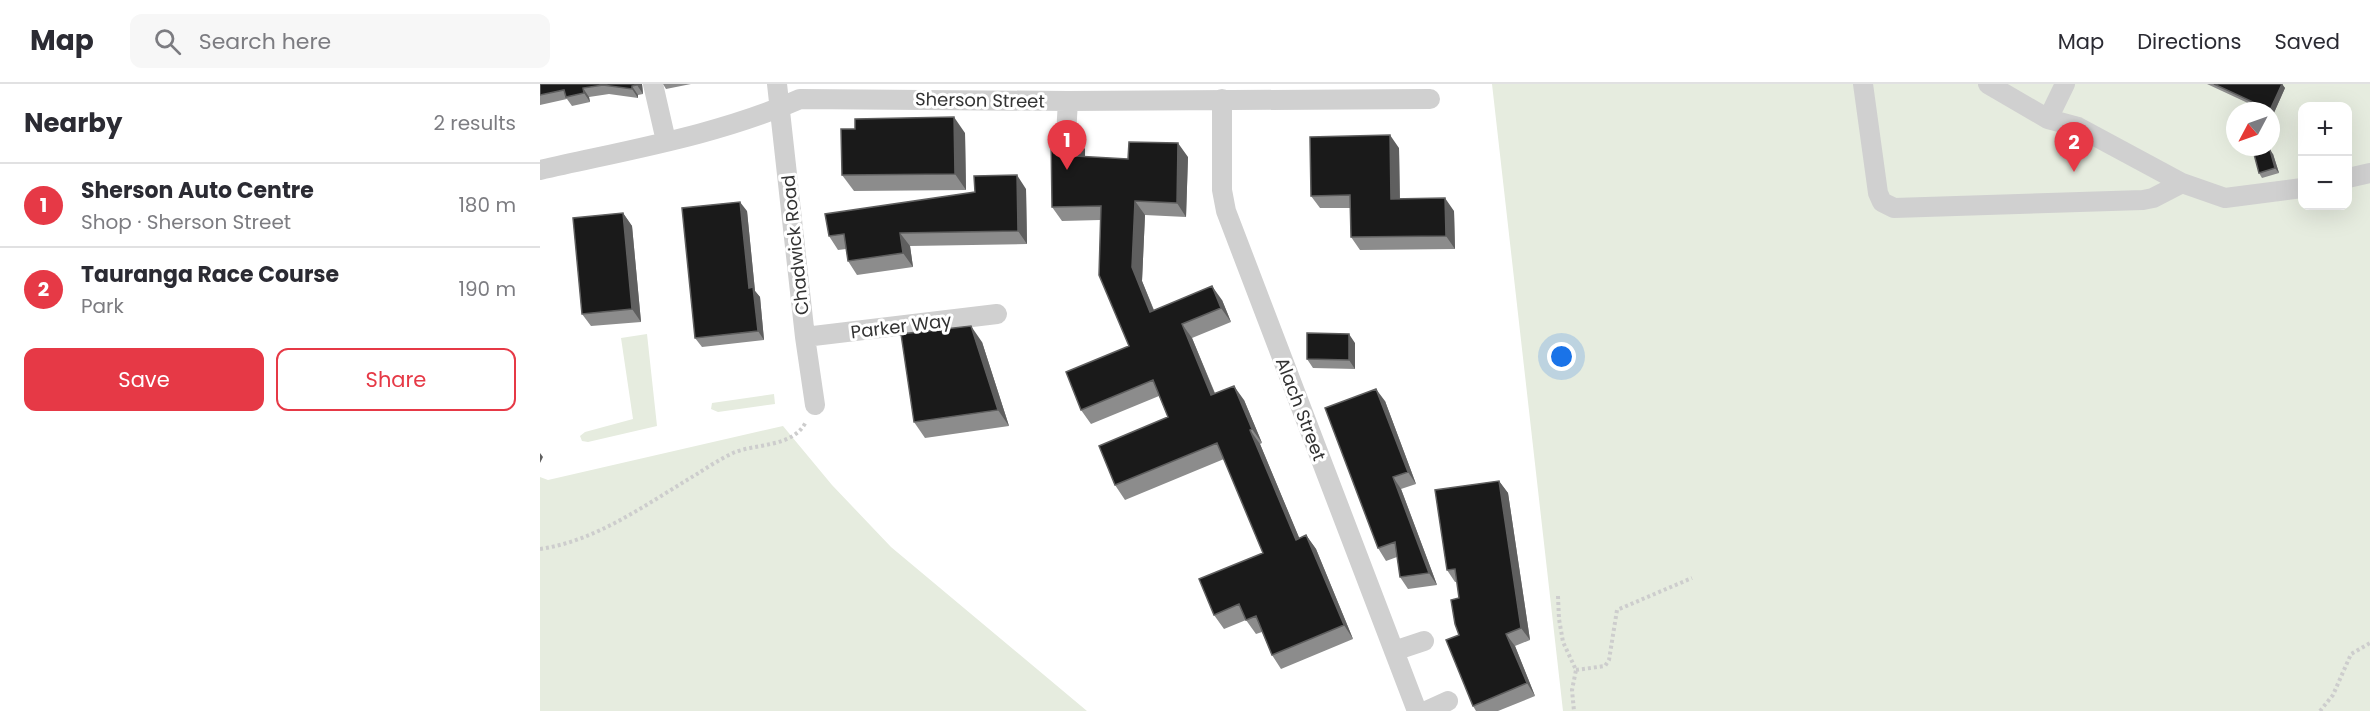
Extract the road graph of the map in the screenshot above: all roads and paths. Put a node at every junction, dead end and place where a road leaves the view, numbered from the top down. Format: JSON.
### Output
{"nodes":[{"id":1,"x":653,"y":84,"type":"edge"},
{"id":2,"x":777,"y":84,"type":"edge"},
{"id":3,"x":1863,"y":84,"type":"edge"},
{"id":4,"x":1988,"y":84,"type":"edge"},
{"id":5,"x":2065,"y":84,"type":"edge"},
{"id":6,"x":1222,"y":99,"type":"junction"},
{"id":7,"x":1430,"y":99,"type":"dead end"},
{"id":8,"x":1068,"y":101,"type":"junction"},
{"id":9,"x":780,"y":108,"type":"junction"},
{"id":10,"x":2048,"y":119,"type":"junction"},
{"id":11,"x":1066,"y":135,"type":"edge"},
{"id":12,"x":666,"y":141,"type":"junction"},
{"id":13,"x":540,"y":170,"type":"edge"},
{"id":14,"x":2370,"y":173,"type":"edge"},
{"id":15,"x":2352,"y":177,"type":"edge"},
{"id":16,"x":2182,"y":183,"type":"junction"},
{"id":17,"x":2298,"y":189,"type":"edge"},
{"id":18,"x":997,"y":314,"type":"dead end"},
{"id":19,"x":805,"y":337,"type":"junction"},
{"id":20,"x":815,"y":405,"type":"joint"},
{"id":21,"x":540,"y":549,"type":"edge"},
{"id":22,"x":1692,"y":578,"type":"dead end"},
{"id":23,"x":1558,"y":596,"type":"dead end"},
{"id":24,"x":1424,"y":641,"type":"dead end"},
{"id":25,"x":2370,"y":644,"type":"edge"},
{"id":26,"x":1394,"y":651,"type":"junction"},
{"id":27,"x":1576,"y":670,"type":"junction"},
{"id":28,"x":1448,"y":702,"type":"dead end"},
{"id":29,"x":1417,"y":711,"type":"edge"},
{"id":30,"x":1425,"y":711,"type":"edge"},
{"id":31,"x":1574,"y":711,"type":"edge"},
{"id":32,"x":2320,"y":711,"type":"edge"}],
"edges":[{"from":1,"to":12,"type":"street"},
{"from":2,"to":9,"type":"street","name":"Chadwick Road"},
{"from":3,"to":16,"type":"street"},
{"from":4,"to":10,"type":"street"},
{"from":5,"to":10,"type":"street"},
{"from":6,"to":7,"type":"street","name":"Sherson Street"},
{"from":6,"to":8,"type":"street","name":"Sherson Street"},
{"from":6,"to":26,"type":"street","name":"Alach Street"},
{"from":8,"to":9,"type":"street","name":"Sherson Street"},
{"from":8,"to":11,"type":"street"},
{"from":9,"to":12,"type":"street","name":"Sherson Street"},
{"from":9,"to":19,"type":"street","name":"Chadwick Road"},
{"from":10,"to":16,"type":"street"},
{"from":12,"to":13,"type":"street","name":"Sherson Street"},
{"from":14,"to":15,"type":"street"},
{"from":16,"to":17,"type":"street"},
{"from":18,"to":19,"type":"street","name":"Parker Way"},
{"from":19,"to":20,"type":"street","name":"Chadwick Road"},
{"from":20,"to":21,"type":"path"},
{"from":22,"to":27,"type":"path"},
{"from":23,"to":27,"type":"path"},
{"from":24,"to":26,"type":"street"},
{"from":25,"to":32,"type":"path"},
{"from":26,"to":29,"type":"street","name":"Alach Street"},
{"from":27,"to":31,"type":"path"},
{"from":28,"to":30,"type":"street"}]}
